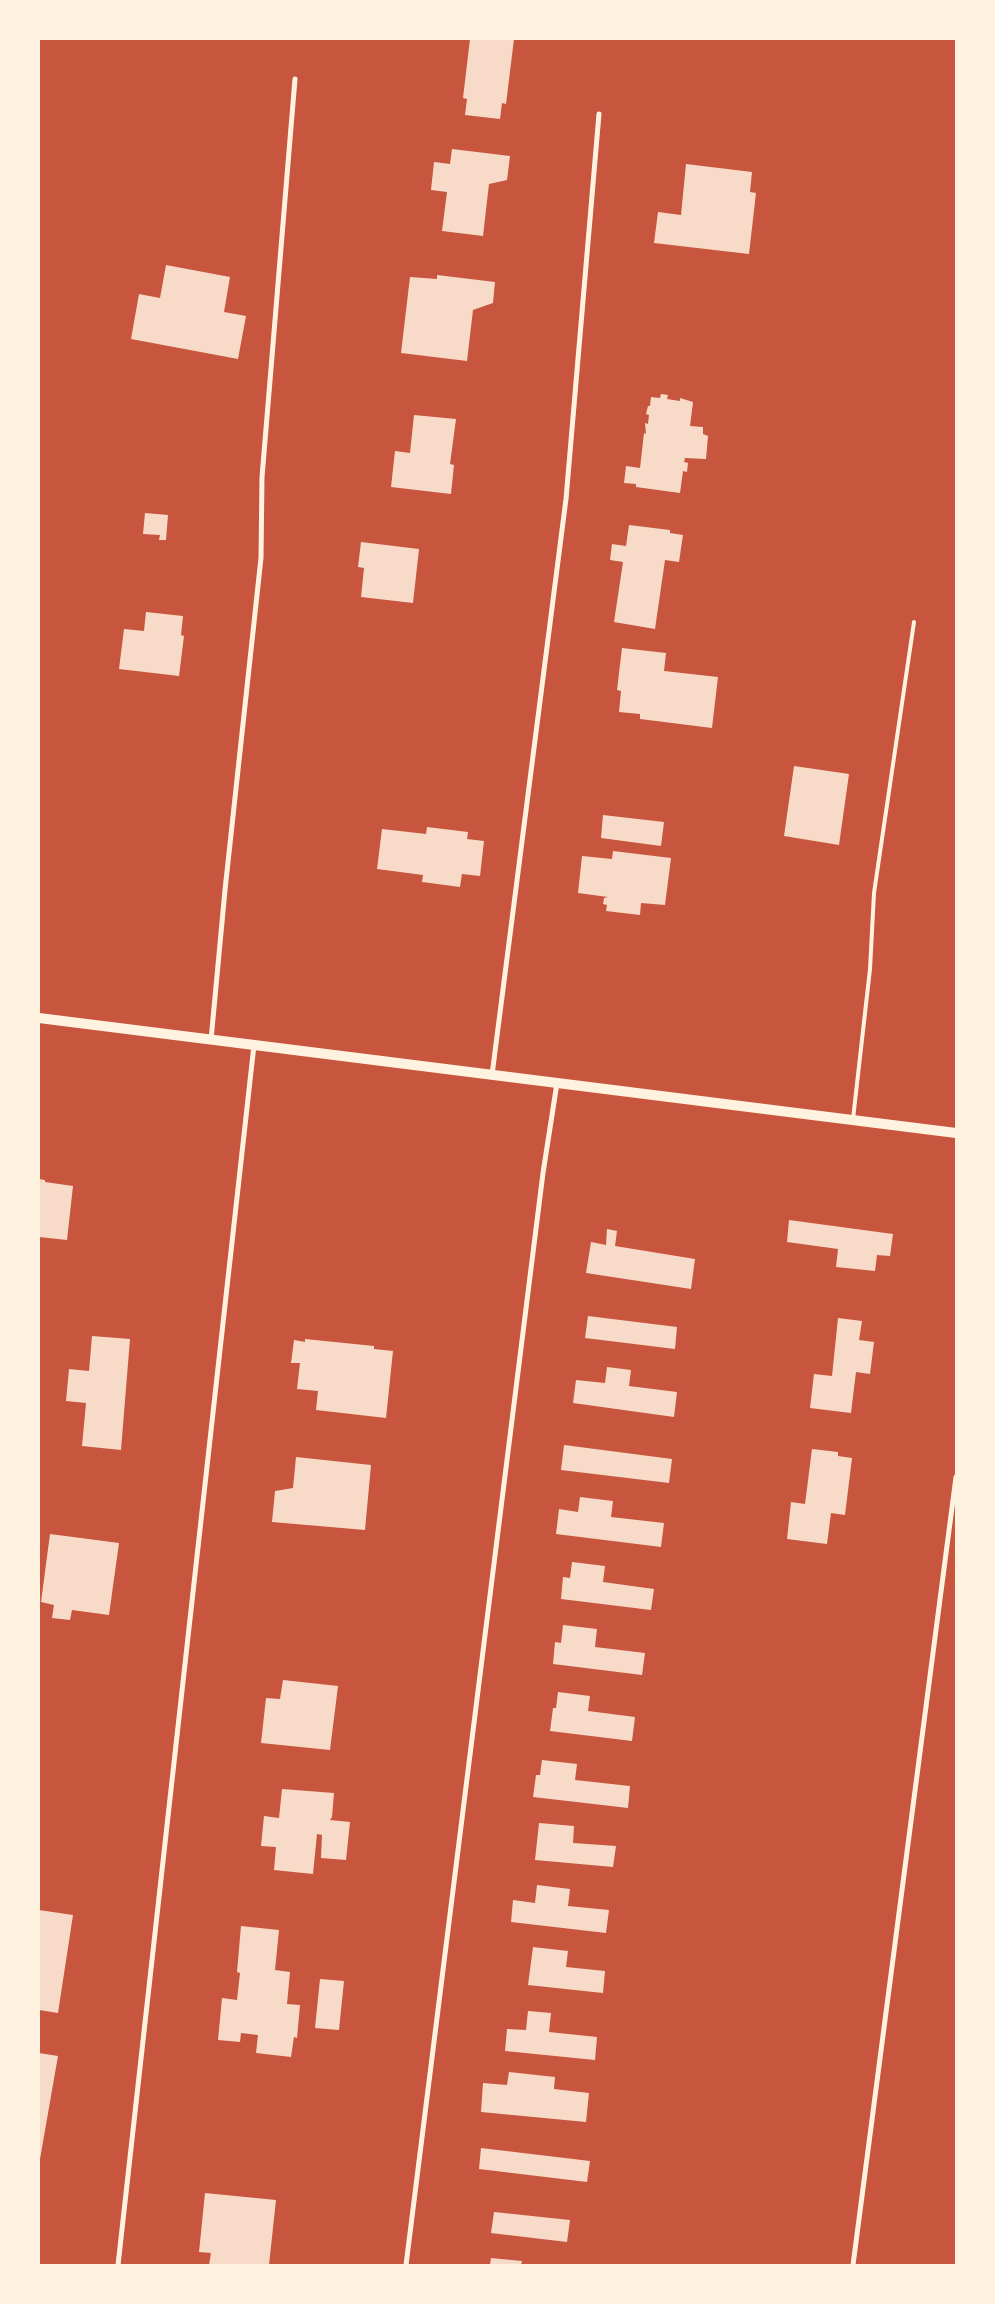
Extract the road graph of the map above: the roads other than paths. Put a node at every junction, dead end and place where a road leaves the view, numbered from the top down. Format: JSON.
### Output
{"nodes":[{"id":1,"x":295,"y":79,"type":"dead end"},
{"id":2,"x":600,"y":114,"type":"dead end"},
{"id":3,"x":914,"y":622,"type":"dead end"},
{"id":4,"x":39,"y":1018,"type":"edge"},
{"id":5,"x":211,"y":1040,"type":"junction"},
{"id":6,"x":254,"y":1045,"type":"junction"},
{"id":7,"x":492,"y":1075,"type":"junction"},
{"id":8,"x":557,"y":1083,"type":"junction"},
{"id":9,"x":853,"y":1120,"type":"junction"},
{"id":10,"x":956,"y":1132,"type":"edge"},
{"id":11,"x":956,"y":1478,"type":"edge"},
{"id":12,"x":118,"y":2265,"type":"edge"},
{"id":13,"x":406,"y":2265,"type":"edge"},
{"id":14,"x":853,"y":2265,"type":"edge"}],
"edges":[{"from":1,"to":5,"type":"street"},
{"from":2,"to":7,"type":"street"},
{"from":3,"to":9,"type":"lane"},
{"from":4,"to":5,"type":"main road"},
{"from":5,"to":6,"type":"main road"},
{"from":6,"to":7,"type":"main road"},
{"from":6,"to":12,"type":"street"},
{"from":7,"to":8,"type":"main road"},
{"from":8,"to":9,"type":"main road"},
{"from":8,"to":13,"type":"street"},
{"from":9,"to":10,"type":"main road"},
{"from":11,"to":14,"type":"street"}]}
